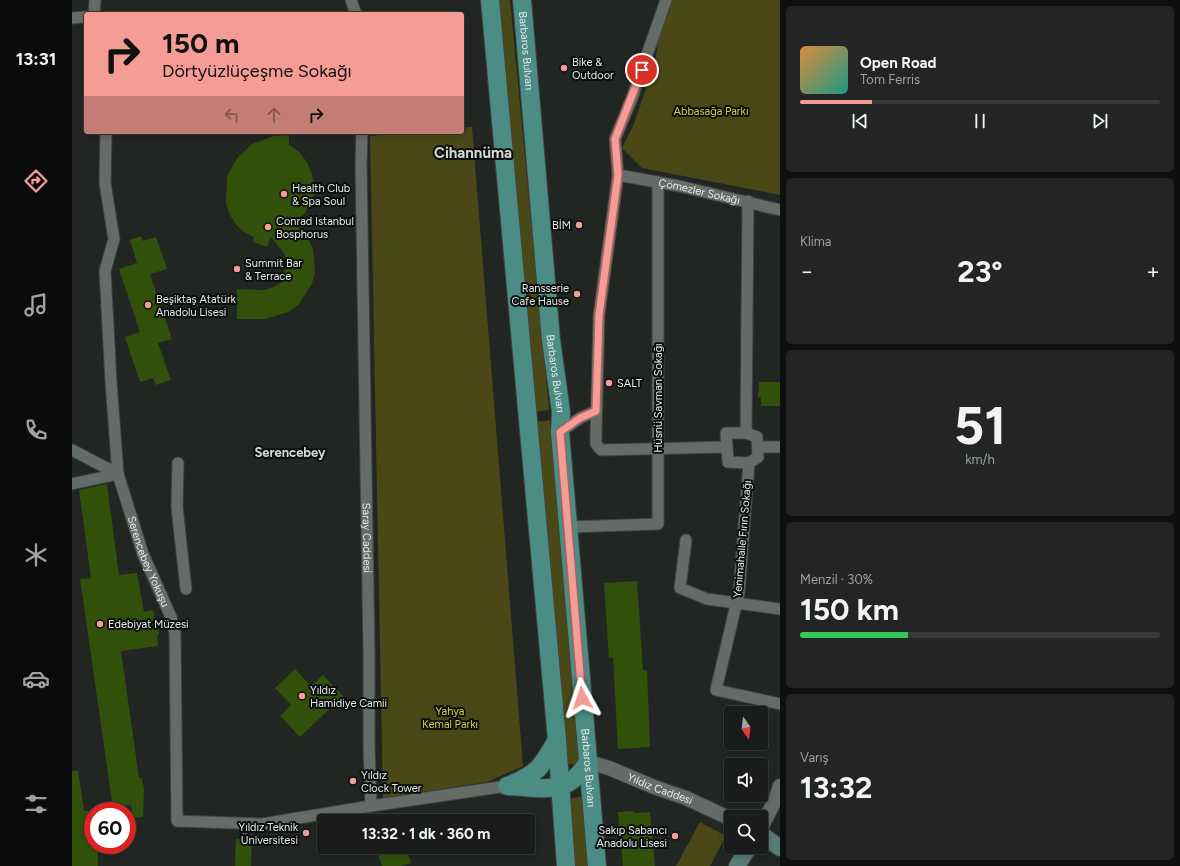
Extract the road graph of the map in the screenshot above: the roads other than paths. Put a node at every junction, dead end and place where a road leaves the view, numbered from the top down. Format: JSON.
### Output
{"nodes":[{"id":1,"x":95,"y":0,"type":"edge"},
{"id":2,"x":351,"y":0,"type":"edge"},
{"id":3,"x":490,"y":0,"type":"edge"},
{"id":4,"x":522,"y":0,"type":"edge"},
{"id":5,"x":666,"y":0,"type":"edge"},
{"id":6,"x":94,"y":12,"type":"edge"},
{"id":7,"x":355,"y":12,"type":"edge"},
{"id":8,"x":84,"y":17,"type":"edge"},
{"id":9,"x":72,"y":18,"type":"edge"},
{"id":10,"x":106,"y":134,"type":"edge"},
{"id":11,"x":362,"y":134,"type":"edge"},
{"id":12,"x":618,"y":175,"type":"junction"},
{"id":13,"x":658,"y":182,"type":"junction"},
{"id":14,"x":748,"y":201,"type":"junction"},
{"id":15,"x":780,"y":210,"type":"edge"},
{"id":16,"x":596,"y":411,"type":"junction"},
{"id":17,"x":560,"y":432,"type":"junction"},
{"id":18,"x":746,"y":433,"type":"junction"},
{"id":19,"x":726,"y":447,"type":"junction"},
{"id":20,"x":758,"y":447,"type":"junction"},
{"id":21,"x":780,"y":447,"type":"edge"},
{"id":22,"x":658,"y":449,"type":"junction"},
{"id":23,"x":72,"y":450,"type":"edge"},
{"id":24,"x":178,"y":463,"type":"dead end"},
{"id":25,"x":749,"y":463,"type":"junction"},
{"id":26,"x":118,"y":474,"type":"junction"},
{"id":27,"x":72,"y":484,"type":"edge"},
{"id":28,"x":568,"y":527,"type":"junction"},
{"id":29,"x":686,"y":540,"type":"dead end"},
{"id":30,"x":186,"y":589,"type":"dead end"},
{"id":31,"x":736,"y":602,"type":"junction"},
{"id":32,"x":780,"y":609,"type":"edge"},
{"id":33,"x":780,"y":704,"type":"edge"},
{"id":34,"x":557,"y":740,"type":"junction"},
{"id":35,"x":588,"y":762,"type":"junction"},
{"id":36,"x":507,"y":786,"type":"junction"},
{"id":37,"x":780,"y":786,"type":"edge"},
{"id":38,"x":560,"y":788,"type":"junction"},
{"id":39,"x":371,"y":806,"type":"junction"},
{"id":40,"x":768,"y":814,"type":"edge"},
{"id":41,"x":724,"y":816,"type":"edge"},
{"id":42,"x":768,"y":839,"type":"edge"},
{"id":43,"x":780,"y":848,"type":"edge"},
{"id":44,"x":745,"y":854,"type":"edge"},
{"id":45,"x":566,"y":866,"type":"edge"},
{"id":46,"x":597,"y":866,"type":"edge"},
{"id":47,"x":737,"y":866,"type":"edge"}],
"edges":[{"from":1,"to":6,"type":"street"},
{"from":2,"to":7,"type":"street"},
{"from":3,"to":34,"type":"main road"},
{"from":4,"to":17,"type":"main road","name":"Barbaros Bulvarı"},
{"from":5,"to":12,"type":"street"},
{"from":8,"to":9,"type":"street"},
{"from":10,"to":26,"type":"street","name":"Serencebey Yokuşu"},
{"from":11,"to":39,"type":"street","name":"Saray Caddesi"},
{"from":12,"to":13,"type":"street","name":"Çömezler Sokağı"},
{"from":12,"to":16,"type":"street"},
{"from":13,"to":14,"type":"street","name":"Çömezler Sokağı"},
{"from":13,"to":22,"type":"street","name":"Hüsnü Savman Sokağı"},
{"from":14,"to":15,"type":"street","name":"Çömezler Sokağı"},
{"from":14,"to":18,"type":"street"},
{"from":16,"to":17,"type":"street"},
{"from":16,"to":22,"type":"street"},
{"from":17,"to":28,"type":"main road","name":"Barbaros Bulvarı"},
{"from":18,"to":19,"type":"street"},
{"from":18,"to":20,"type":"street"},
{"from":19,"to":22,"type":"street"},
{"from":19,"to":25,"type":"street"},
{"from":20,"to":21,"type":"street"},
{"from":20,"to":25,"type":"street"},
{"from":22,"to":28,"type":"street","name":"Hüsnü Savman Sokağı"},
{"from":23,"to":26,"type":"street"},
{"from":24,"to":30,"type":"street"},
{"from":25,"to":31,"type":"street","name":"Yenimahalle Fırın Sokağı"},
{"from":26,"to":27,"type":"street"},
{"from":26,"to":39,"type":"street","name":"Serencebey Yokuşu"},
{"from":28,"to":35,"type":"main road","name":"Barbaros Bulvarı"},
{"from":29,"to":31,"type":"street"},
{"from":31,"to":32,"type":"street"},
{"from":31,"to":33,"type":"street","name":"Yenimahalle Fırın Sokağı"},
{"from":34,"to":36,"type":"main road"},
{"from":34,"to":38,"type":"main road"},
{"from":35,"to":38,"type":"main road"},
{"from":35,"to":41,"type":"street","name":"Yıldız Caddesi"},
{"from":35,"to":46,"type":"main road","name":"Barbaros Bulvarı"},
{"from":36,"to":38,"type":"main road"},
{"from":36,"to":39,"type":"street"},
{"from":37,"to":40,"type":"street"},
{"from":38,"to":45,"type":"main road"},
{"from":42,"to":43,"type":"main road"},
{"from":44,"to":47,"type":"main road"}]}
